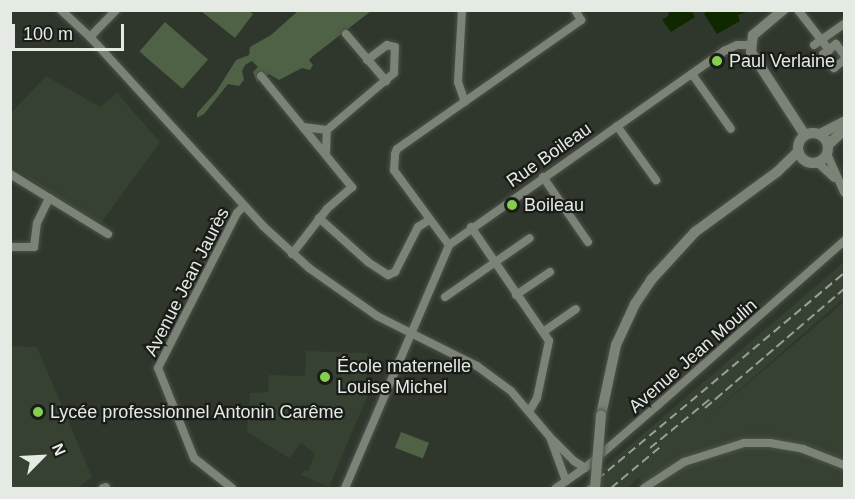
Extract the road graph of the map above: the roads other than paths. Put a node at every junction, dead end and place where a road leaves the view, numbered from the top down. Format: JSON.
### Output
{"nodes":[{"id":1,"x":61,"y":10,"type":"edge"},
{"id":2,"x":116,"y":10,"type":"edge"},
{"id":3,"x":462,"y":10,"type":"edge"},
{"id":4,"x":575,"y":10,"type":"edge"},
{"id":5,"x":783,"y":10,"type":"edge"},
{"id":6,"x":798,"y":10,"type":"edge"},
{"id":7,"x":844,"y":24,"type":"edge"},
{"id":8,"x":346,"y":34,"type":"dead end"},
{"id":9,"x":90,"y":37,"type":"junction"},
{"id":10,"x":818,"y":43,"type":"junction"},
{"id":11,"x":750,"y":45,"type":"junction"},
{"id":12,"x":829,"y":50,"type":"junction"},
{"id":13,"x":844,"y":55,"type":"edge"},
{"id":14,"x":368,"y":60,"type":"junction"},
{"id":15,"x":844,"y":60,"type":"edge"},
{"id":16,"x":692,"y":74,"type":"junction"},
{"id":17,"x":261,"y":76,"type":"dead end"},
{"id":18,"x":386,"y":81,"type":"junction"},
{"id":19,"x":465,"y":102,"type":"junction"},
{"id":20,"x":844,"y":122,"type":"edge"},
{"id":21,"x":617,"y":126,"type":"junction"},
{"id":22,"x":303,"y":127,"type":"junction"},
{"id":23,"x":731,"y":129,"type":"dead end"},
{"id":24,"x":327,"y":130,"type":"junction"},
{"id":25,"x":844,"y":130,"type":"edge"},
{"id":26,"x":820,"y":134,"type":"junction"},
{"id":27,"x":805,"y":135,"type":"junction"},
{"id":28,"x":827,"y":150,"type":"junction"},
{"id":29,"x":799,"y":151,"type":"junction"},
{"id":30,"x":326,"y":153,"type":"junction"},
{"id":31,"x":814,"y":162,"type":"junction"},
{"id":32,"x":777,"y":172,"type":"junction"},
{"id":33,"x":10,"y":174,"type":"edge"},
{"id":34,"x":543,"y":177,"type":"junction"},
{"id":35,"x":656,"y":180,"type":"dead end"},
{"id":36,"x":837,"y":180,"type":"junction"},
{"id":37,"x":844,"y":192,"type":"edge"},
{"id":38,"x":49,"y":198,"type":"junction"},
{"id":39,"x":244,"y":206,"type":"junction"},
{"id":40,"x":319,"y":218,"type":"junction"},
{"id":41,"x":429,"y":220,"type":"junction"},
{"id":42,"x":471,"y":228,"type":"junction"},
{"id":43,"x":108,"y":234,"type":"dead end"},
{"id":44,"x":530,"y":238,"type":"dead end"},
{"id":45,"x":844,"y":241,"type":"edge"},
{"id":46,"x":588,"y":242,"type":"dead end"},
{"id":47,"x":449,"y":245,"type":"junction"},
{"id":48,"x":10,"y":247,"type":"edge"},
{"id":49,"x":292,"y":254,"type":"junction"},
{"id":50,"x":495,"y":262,"type":"junction"},
{"id":51,"x":550,"y":272,"type":"dead end"},
{"id":52,"x":516,"y":295,"type":"junction"},
{"id":53,"x":445,"y":297,"type":"dead end"},
{"id":54,"x":576,"y":309,"type":"dead end"},
{"id":55,"x":543,"y":332,"type":"junction"},
{"id":56,"x":410,"y":333,"type":"junction"},
{"id":57,"x":530,"y":410,"type":"junction"},
{"id":58,"x":550,"y":437,"type":"junction"},
{"id":59,"x":844,"y":465,"type":"edge"},
{"id":60,"x":585,"y":468,"type":"junction"},
{"id":61,"x":567,"y":481,"type":"junction"},
{"id":62,"x":232,"y":489,"type":"edge"},
{"id":63,"x":345,"y":489,"type":"edge"},
{"id":64,"x":556,"y":489,"type":"edge"},
{"id":65,"x":595,"y":489,"type":"edge"},
{"id":66,"x":644,"y":489,"type":"edge"}],
"edges":[{"from":1,"to":9,"type":"street"},
{"from":2,"to":9,"type":"street"},
{"from":3,"to":19,"type":"street"},
{"from":4,"to":19,"type":"street"},
{"from":5,"to":11,"type":"street"},
{"from":6,"to":10,"type":"street"},
{"from":7,"to":10,"type":"street"},
{"from":8,"to":14,"type":"street"},
{"from":9,"to":39,"type":"street"},
{"from":10,"to":12,"type":"street"},
{"from":11,"to":16,"type":"street","name":"Rue Boileau"},
{"from":11,"to":27,"type":"street"},
{"from":12,"to":13,"type":"street"},
{"from":12,"to":15,"type":"street"},
{"from":14,"to":18,"type":"street"},
{"from":14,"to":18,"type":"street"},
{"from":16,"to":21,"type":"street","name":"Rue Boileau"},
{"from":16,"to":23,"type":"street"},
{"from":17,"to":22,"type":"street"},
{"from":18,"to":24,"type":"street"},
{"from":19,"to":41,"type":"street"},
{"from":20,"to":26,"type":"street"},
{"from":21,"to":34,"type":"street","name":"Rue Boileau"},
{"from":21,"to":35,"type":"street"},
{"from":22,"to":24,"type":"street"},
{"from":22,"to":30,"type":"street"},
{"from":24,"to":30,"type":"street"},
{"from":25,"to":28,"type":"street"},
{"from":26,"to":27,"type":"street"},
{"from":26,"to":28,"type":"street"},
{"from":27,"to":29,"type":"street"},
{"from":28,"to":31,"type":"street"},
{"from":28,"to":36,"type":"street"},
{"from":29,"to":31,"type":"street"},
{"from":29,"to":32,"type":"street"},
{"from":30,"to":40,"type":"street"},
{"from":31,"to":32,"type":"street"},
{"from":31,"to":36,"type":"street"},
{"from":32,"to":65,"type":"street","bridge":true},
{"from":33,"to":38,"type":"street"},
{"from":34,"to":42,"type":"street","name":"Rue Boileau"},
{"from":34,"to":46,"type":"street"},
{"from":36,"to":37,"type":"street"},
{"from":38,"to":43,"type":"street"},
{"from":38,"to":48,"type":"street"},
{"from":39,"to":49,"type":"street"},
{"from":39,"to":62,"type":"street","name":"Avenue Jean Jaurès"},
{"from":40,"to":41,"type":"street"},
{"from":40,"to":49,"type":"street"},
{"from":41,"to":47,"type":"street"},
{"from":42,"to":47,"type":"street","name":"Rue Boileau"},
{"from":42,"to":50,"type":"street"},
{"from":44,"to":50,"type":"street"},
{"from":45,"to":60,"type":"street","name":"Avenue Jean Moulin"},
{"from":47,"to":56,"type":"street","name":"Rue Boileau"},
{"from":49,"to":56,"type":"street"},
{"from":50,"to":52,"type":"street"},
{"from":50,"to":53,"type":"street"},
{"from":51,"to":52,"type":"street"},
{"from":52,"to":55,"type":"street"},
{"from":54,"to":55,"type":"street"},
{"from":55,"to":57,"type":"street"},
{"from":56,"to":57,"type":"street"},
{"from":56,"to":63,"type":"street","name":"Rue Boileau"},
{"from":57,"to":58,"type":"street"},
{"from":58,"to":60,"type":"street"},
{"from":58,"to":61,"type":"street"},
{"from":59,"to":66,"type":"street"},
{"from":60,"to":61,"type":"street","name":"Avenue Jean Moulin"},
{"from":61,"to":64,"type":"street","name":"Avenue Jean Moulin"}]}
